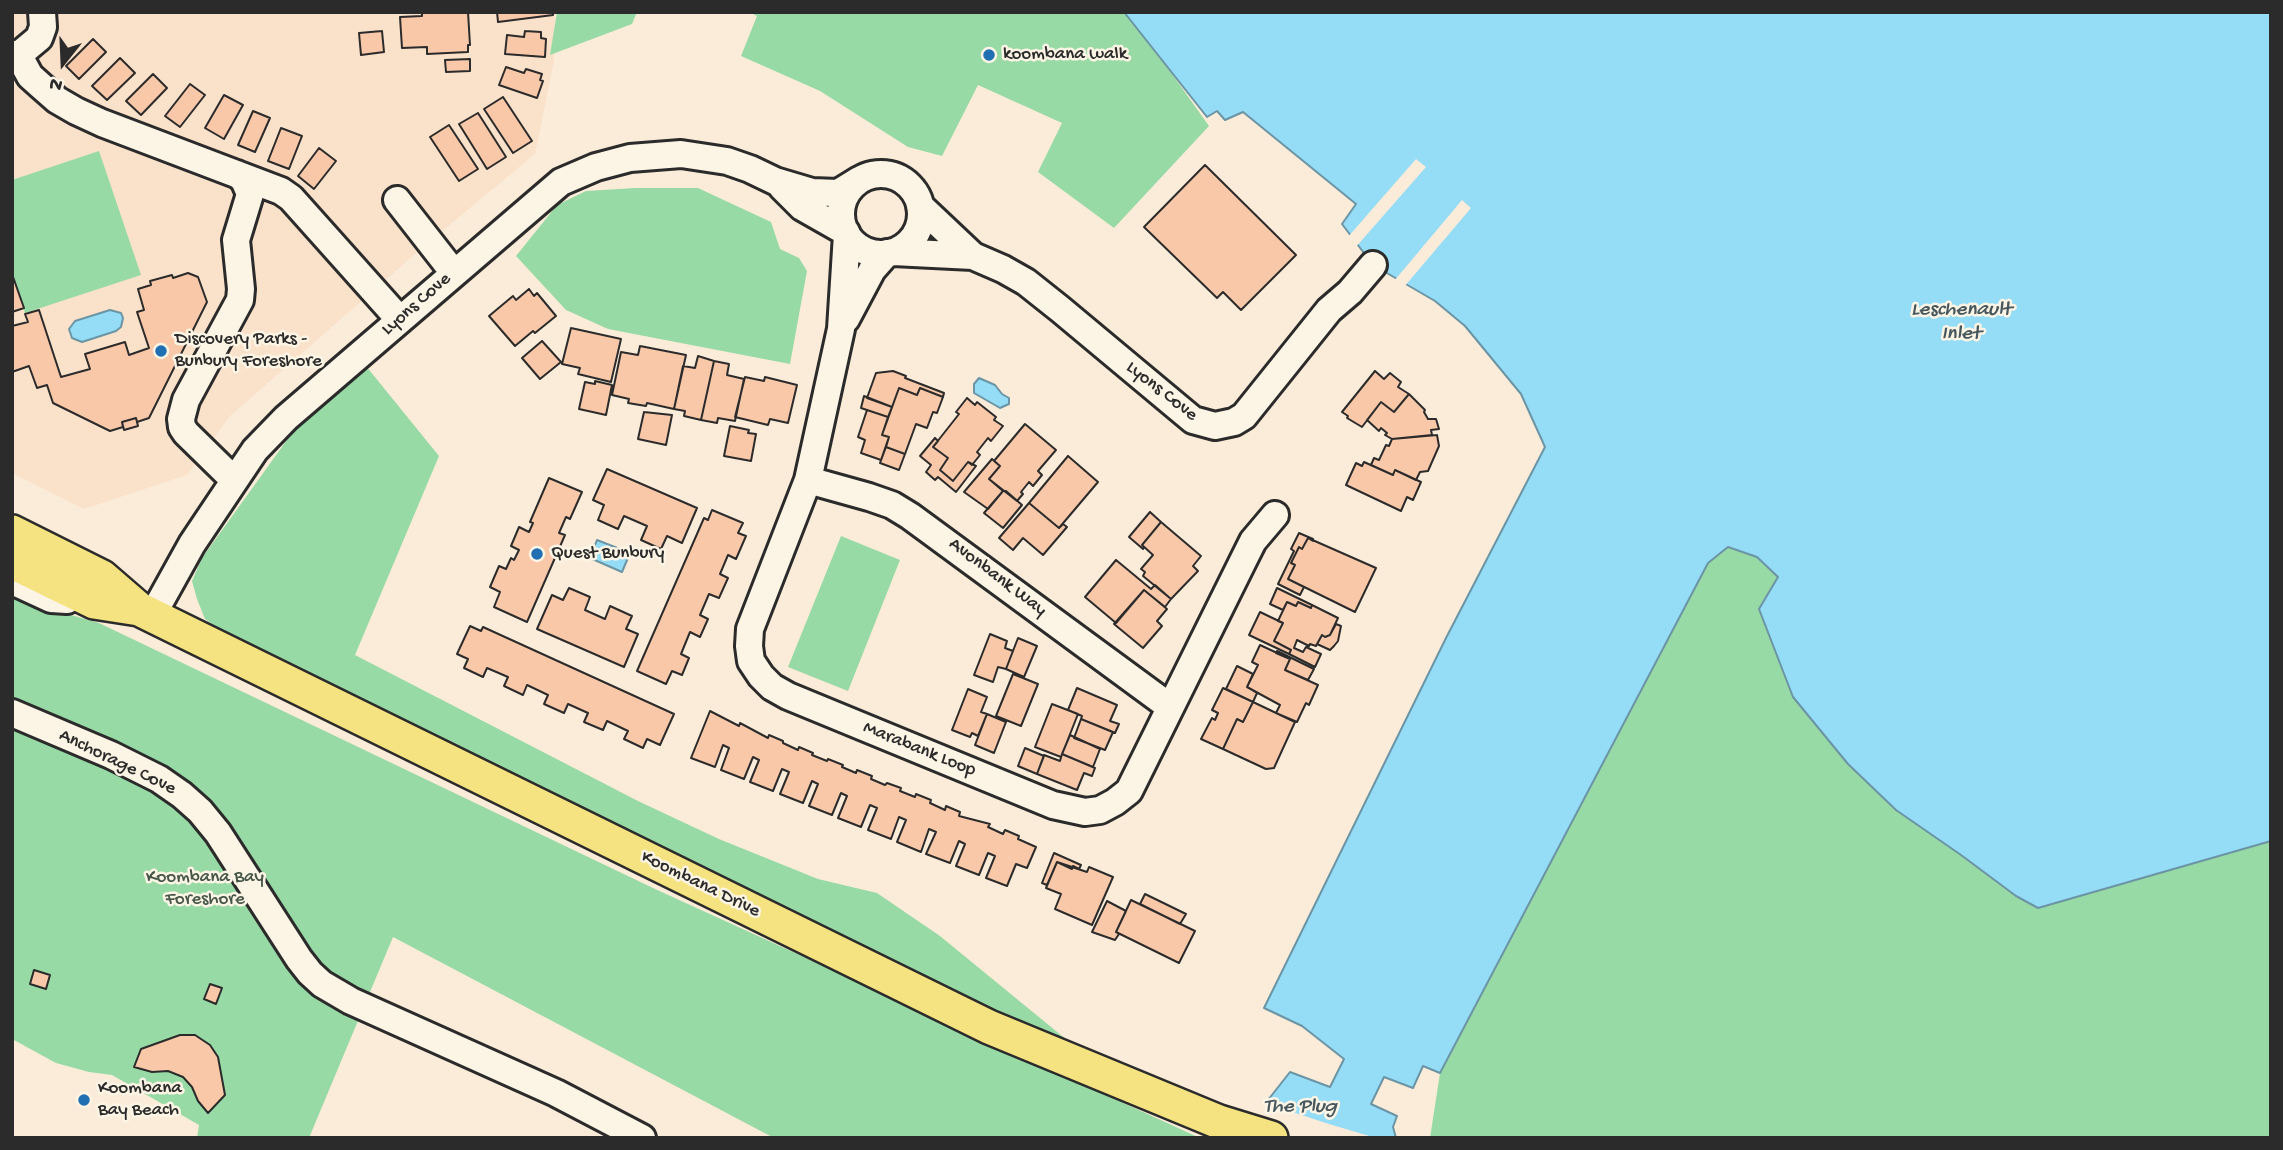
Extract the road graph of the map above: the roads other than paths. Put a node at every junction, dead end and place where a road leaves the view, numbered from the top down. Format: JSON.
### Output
{"nodes":[{"id":1,"x":42,"y":12,"type":"edge"},
{"id":2,"x":15,"y":54,"type":"edge"},
{"id":3,"x":237,"y":174,"type":"junction"},
{"id":4,"x":859,"y":180,"type":"junction"},
{"id":5,"x":775,"y":181,"type":"junction"},
{"id":6,"x":397,"y":200,"type":"dead end"},
{"id":7,"x":920,"y":206,"type":"junction"},
{"id":8,"x":846,"y":233,"type":"junction"},
{"id":9,"x":890,"y":252,"type":"junction"},
{"id":10,"x":973,"y":256,"type":"junction"},
{"id":11,"x":1373,"y":265,"type":"dead end"},
{"id":12,"x":454,"y":273,"type":"junction"},
{"id":13,"x":400,"y":320,"type":"junction"},
{"id":14,"x":841,"y":329,"type":"junction"},
{"id":15,"x":234,"y":480,"type":"junction"},
{"id":16,"x":808,"y":480,"type":"junction"},
{"id":17,"x":1275,"y":515,"type":"dead end"},
{"id":18,"x":12,"y":532,"type":"edge"},
{"id":19,"x":12,"y":562,"type":"edge"},
{"id":20,"x":12,"y":581,"type":"edge"},
{"id":21,"x":94,"y":602,"type":"junction"},
{"id":22,"x":145,"y":612,"type":"junction"},
{"id":23,"x":1170,"y":707,"type":"junction"},
{"id":24,"x":12,"y":713,"type":"edge"},
{"id":25,"x":642,"y":1138,"type":"edge"},
{"id":26,"x":1271,"y":1138,"type":"edge"}],
"edges":[{"from":1,"to":2,"type":"street"},
{"from":2,"to":3,"type":"street"},
{"from":3,"to":13,"type":"street"},
{"from":3,"to":15,"type":"street"},
{"from":4,"to":5,"type":"street","name":"Lyons Cove"},
{"from":4,"to":7,"type":"street"},
{"from":4,"to":8,"type":"street"},
{"from":5,"to":8,"type":"street","name":"Lyons Cove"},
{"from":5,"to":12,"type":"street","name":"Lyons Cove"},
{"from":6,"to":12,"type":"street"},
{"from":7,"to":9,"type":"street"},
{"from":7,"to":10,"type":"street","name":"Lyons Cove"},
{"from":8,"to":9,"type":"street"},
{"from":8,"to":14,"type":"street","name":"Marabank Loop"},
{"from":9,"to":10,"type":"street","name":"Lyons Cove"},
{"from":9,"to":14,"type":"street","name":"Marabank Loop"},
{"from":10,"to":11,"type":"street","name":"Lyons Cove"},
{"from":12,"to":13,"type":"street","name":"Lyons Cove"},
{"from":13,"to":15,"type":"street","name":"Lyons Cove"},
{"from":14,"to":16,"type":"street","name":"Marabank Loop"},
{"from":15,"to":22,"type":"street","name":"Lyons Cove"},
{"from":16,"to":23,"type":"street","name":"Avonbank Way"},
{"from":16,"to":23,"type":"street","name":"Marabank Loop"},
{"from":17,"to":23,"type":"street","name":"Marabank Loop"},
{"from":18,"to":22,"type":"main road","name":"Koombana Drive"},
{"from":19,"to":21,"type":"main road","name":"Koombana Drive"},
{"from":20,"to":21,"type":"street"},
{"from":21,"to":22,"type":"main road","name":"Koombana Drive"},
{"from":22,"to":26,"type":"main road","name":"Koombana Drive"},
{"from":24,"to":25,"type":"street","name":"Anchorage Cove"}]}
